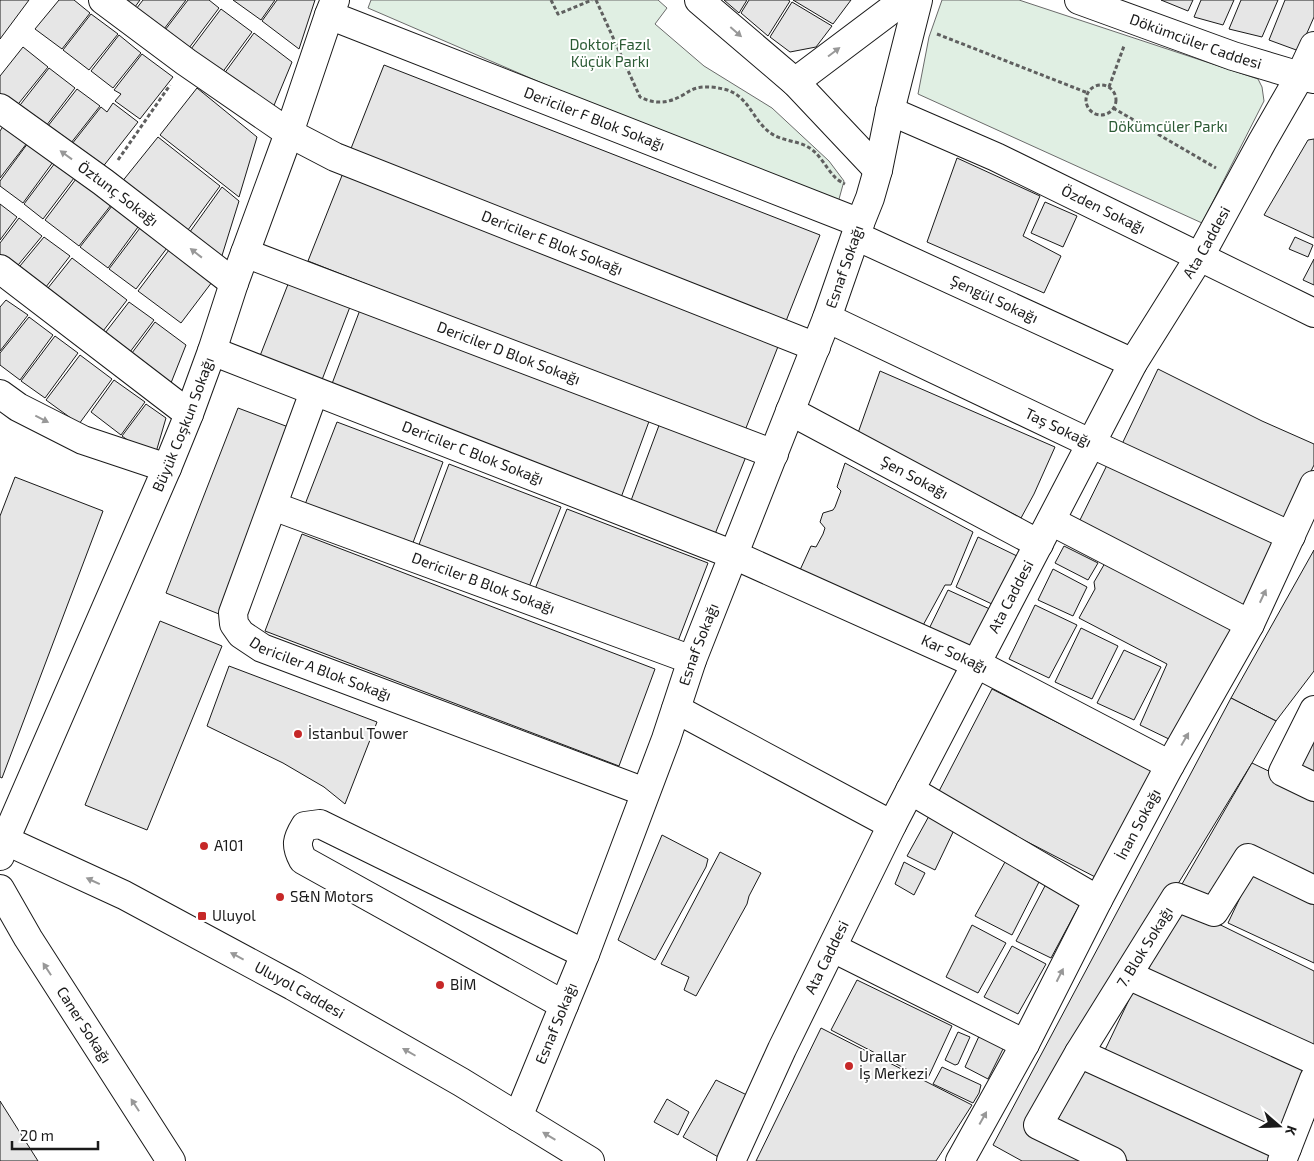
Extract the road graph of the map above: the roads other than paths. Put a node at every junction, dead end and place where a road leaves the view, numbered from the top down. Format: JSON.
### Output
{"nodes":[{"id":1,"x":103,"y":0,"type":"edge"},
{"id":2,"x":699,"y":0,"type":"edge"},
{"id":3,"x":1079,"y":0,"type":"edge"},
{"id":4,"x":332,"y":8,"type":"edge"},
{"id":5,"x":911,"y":8,"type":"edge"},
{"id":6,"x":1130,"y":12,"type":"edge"},
{"id":7,"x":1314,"y":46,"type":"edge"},
{"id":8,"x":1307,"y":78,"type":"edge"},
{"id":9,"x":795,"y":82,"type":"junction"},
{"id":10,"x":0,"y":108,"type":"edge"},
{"id":11,"x":890,"y":112,"type":"junction"},
{"id":12,"x":289,"y":133,"type":"junction"},
{"id":13,"x":878,"y":170,"type":"junction"},
{"id":14,"x":858,"y":230,"type":"junction"},
{"id":15,"x":245,"y":253,"type":"junction"},
{"id":16,"x":1200,"y":256,"type":"junction"},
{"id":17,"x":0,"y":269,"type":"edge"},
{"id":18,"x":234,"y":283,"type":"junction"},
{"id":19,"x":1314,"y":313,"type":"edge"},
{"id":20,"x":827,"y":318,"type":"junction"},
{"id":21,"x":816,"y":347,"type":"junction"},
{"id":22,"x":212,"y":352,"type":"junction"},
{"id":23,"x":1132,"y":363,"type":"junction"},
{"id":24,"x":314,"y":392,"type":"junction"},
{"id":25,"x":0,"y":394,"type":"edge"},
{"id":26,"x":790,"y":411,"type":"junction"},
{"id":27,"x":189,"y":414,"type":"junction"},
{"id":28,"x":1092,"y":444,"type":"junction"},
{"id":29,"x":774,"y":454,"type":"junction"},
{"id":30,"x":167,"y":468,"type":"junction"},
{"id":31,"x":1314,"y":485,"type":"edge"},
{"id":32,"x":273,"y":506,"type":"junction"},
{"id":33,"x":1045,"y":533,"type":"junction"},
{"id":34,"x":1292,"y":536,"type":"junction"},
{"id":35,"x":734,"y":555,"type":"junction"},
{"id":36,"x":1250,"y":624,"type":"junction"},
{"id":37,"x":692,"y":660,"type":"junction"},
{"id":38,"x":977,"y":664,"type":"junction"},
{"id":39,"x":676,"y":709,"type":"junction"},
{"id":40,"x":1314,"y":710,"type":"edge"},
{"id":41,"x":1170,"y":765,"type":"junction"},
{"id":42,"x":1314,"y":787,"type":"edge"},
{"id":43,"x":910,"y":790,"type":"junction"},
{"id":44,"x":645,"y":792,"type":"junction"},
{"id":45,"x":892,"y":825,"type":"junction"},
{"id":46,"x":2,"y":845,"type":"edge"},
{"id":47,"x":0,"y":889,"type":"edge"},
{"id":48,"x":1314,"y":890,"type":"edge"},
{"id":49,"x":1098,"y":900,"type":"junction"},
{"id":50,"x":833,"y":948,"type":"junction"},
{"id":51,"x":585,"y":954,"type":"junction"},
{"id":52,"x":1128,"y":975,"type":"junction"},
{"id":53,"x":564,"y":1005,"type":"junction"},
{"id":54,"x":1025,"y":1044,"type":"junction"},
{"id":55,"x":1079,"y":1053,"type":"junction"},
{"id":56,"x":1314,"y":1060,"type":"edge"},
{"id":57,"x":1314,"y":1079,"type":"edge"},
{"id":58,"x":518,"y":1117,"type":"junction"},
{"id":59,"x":1284,"y":1154,"type":"edge"},
{"id":60,"x":171,"y":1161,"type":"edge"},
{"id":61,"x":590,"y":1161,"type":"edge"},
{"id":62,"x":731,"y":1161,"type":"edge"},
{"id":63,"x":960,"y":1161,"type":"edge"},
{"id":64,"x":1112,"y":1161,"type":"edge"}],
"edges":[{"from":1,"to":12,"type":"street","name":"Dericiler E Blok Sokağı"},
{"from":2,"to":9,"type":"street","one_way":true},
{"from":3,"to":6,"type":"street","name":"Dökümcüler Caddesi"},
{"from":4,"to":12,"type":"street","name":"Büyük Coşkun Sokağı"},
{"from":4,"to":14,"type":"street","name":"Dericiler F Blok Sokağı"},
{"from":9,"to":5,"type":"street","one_way":true},
{"from":5,"to":11,"type":"street","name":"Esnaf Sokağı"},
{"from":6,"to":8,"type":"street","name":"Dökümcüler Caddesi"},
{"from":7,"to":8,"type":"street","name":"Ata Caddesi"},
{"from":8,"to":16,"type":"street","name":"Ata Caddesi"},
{"from":9,"to":13,"type":"street"},
{"from":18,"to":10,"type":"street","name":"Öztunç Sokağı","one_way":true},
{"from":11,"to":13,"type":"street","name":"Esnaf Sokağı"},
{"from":11,"to":16,"type":"street","name":"Özden Sokağı"},
{"from":12,"to":15,"type":"street","name":"Büyük Coşkun Sokağı"},
{"from":12,"to":21,"type":"street","name":"Dericiler E Blok Sokağı"},
{"from":13,"to":14,"type":"street","name":"Esnaf Sokağı"},
{"from":14,"to":20,"type":"street","name":"Esnaf Sokağı"},
{"from":14,"to":23,"type":"street","name":"Şengül Sokağı"},
{"from":15,"to":18,"type":"street","name":"Büyük Coşkun Sokağı"},
{"from":15,"to":29,"type":"street","name":"Dericiler D Blok Sokağı"},
{"from":16,"to":19,"type":"street","name":"Özden Sokağı"},
{"from":16,"to":23,"type":"street","name":"Ata Caddesi"},
{"from":17,"to":27,"type":"street"},
{"from":18,"to":22,"type":"street","name":"Büyük Coşkun Sokağı"},
{"from":20,"to":21,"type":"street","name":"Esnaf Sokağı"},
{"from":20,"to":28,"type":"street","name":"Taş Sokağı"},
{"from":21,"to":26,"type":"street","name":"Esnaf Sokağı"},
{"from":22,"to":24,"type":"street","name":"Dericiler C Blok Sokağı"},
{"from":22,"to":27,"type":"street","name":"Büyük Coşkun Sokağı"},
{"from":23,"to":28,"type":"street","name":"Ata Caddesi"},
{"from":24,"to":32,"type":"street","name":"Dericiler A Blok Sokağı"},
{"from":24,"to":35,"type":"street","name":"Dericiler C Blok Sokağı"},
{"from":25,"to":30,"type":"street","one_way":true},
{"from":26,"to":29,"type":"street","name":"Esnaf Sokağı"},
{"from":26,"to":33,"type":"street","name":"Şen Sokağı"},
{"from":27,"to":30,"type":"street","name":"Büyük Coşkun Sokağı"},
{"from":28,"to":33,"type":"street","name":"Ata Caddesi"},
{"from":28,"to":34,"type":"street","name":"Taş Sokağı"},
{"from":29,"to":35,"type":"street","name":"Esnaf Sokağı"},
{"from":30,"to":46,"type":"street","name":"Büyük Coşkun Sokağı"},
{"from":31,"to":34,"type":"street","name":"İnan Sokağı"},
{"from":32,"to":37,"type":"street","name":"Dericiler B Blok Sokağı"},
{"from":32,"to":44,"type":"street","name":"Dericiler A Blok Sokağı"},
{"from":33,"to":36,"type":"street","name":"Şen Sokağı"},
{"from":33,"to":38,"type":"street","name":"Ata Caddesi"},
{"from":36,"to":34,"type":"street","name":"İnan Sokağı","one_way":true},
{"from":35,"to":37,"type":"street","name":"Esnaf Sokağı"},
{"from":35,"to":38,"type":"street","name":"Kar Sokağı"},
{"from":41,"to":36,"type":"street","name":"İnan Sokağı","one_way":true},
{"from":37,"to":39,"type":"street","name":"Esnaf Sokağı"},
{"from":38,"to":41,"type":"street","name":"Kar Sokağı"},
{"from":38,"to":43,"type":"street","name":"Ata Caddesi"},
{"from":39,"to":44,"type":"street","name":"Esnaf Sokağı"},
{"from":39,"to":45,"type":"street"},
{"from":40,"to":42,"type":"street"},
{"from":41,"to":49,"type":"street","name":"İnan Sokağı"},
{"from":43,"to":45,"type":"street","name":"Ata Caddesi"},
{"from":43,"to":49,"type":"street"},
{"from":44,"to":51,"type":"street","name":"Esnaf Sokağı"},
{"from":45,"to":50,"type":"street","name":"Ata Caddesi"},
{"from":58,"to":46,"type":"street","name":"Uluyol Caddesi","one_way":true},
{"from":60,"to":47,"type":"street","name":"Caner Sokağı","one_way":true},
{"from":48,"to":52,"type":"street","name":"7. Blok Sokağı"},
{"from":54,"to":49,"type":"street","name":"İnan Sokağı","one_way":true},
{"from":50,"to":54,"type":"street"},
{"from":50,"to":62,"type":"street","name":"Ata Caddesi"},
{"from":51,"to":53,"type":"street","name":"Esnaf Sokağı"},
{"from":51,"to":53,"type":"street"},
{"from":52,"to":55,"type":"street","name":"7. Blok Sokağı"},
{"from":52,"to":56,"type":"street"},
{"from":53,"to":58,"type":"street","name":"Esnaf Sokağı"},
{"from":63,"to":54,"type":"street","name":"İnan Sokağı","one_way":true},
{"from":55,"to":59,"type":"street"},
{"from":55,"to":64,"type":"street","name":"7. Blok Sokağı"},
{"from":57,"to":59,"type":"street"},
{"from":61,"to":58,"type":"street","name":"Uluyol Caddesi","one_way":true}]}
